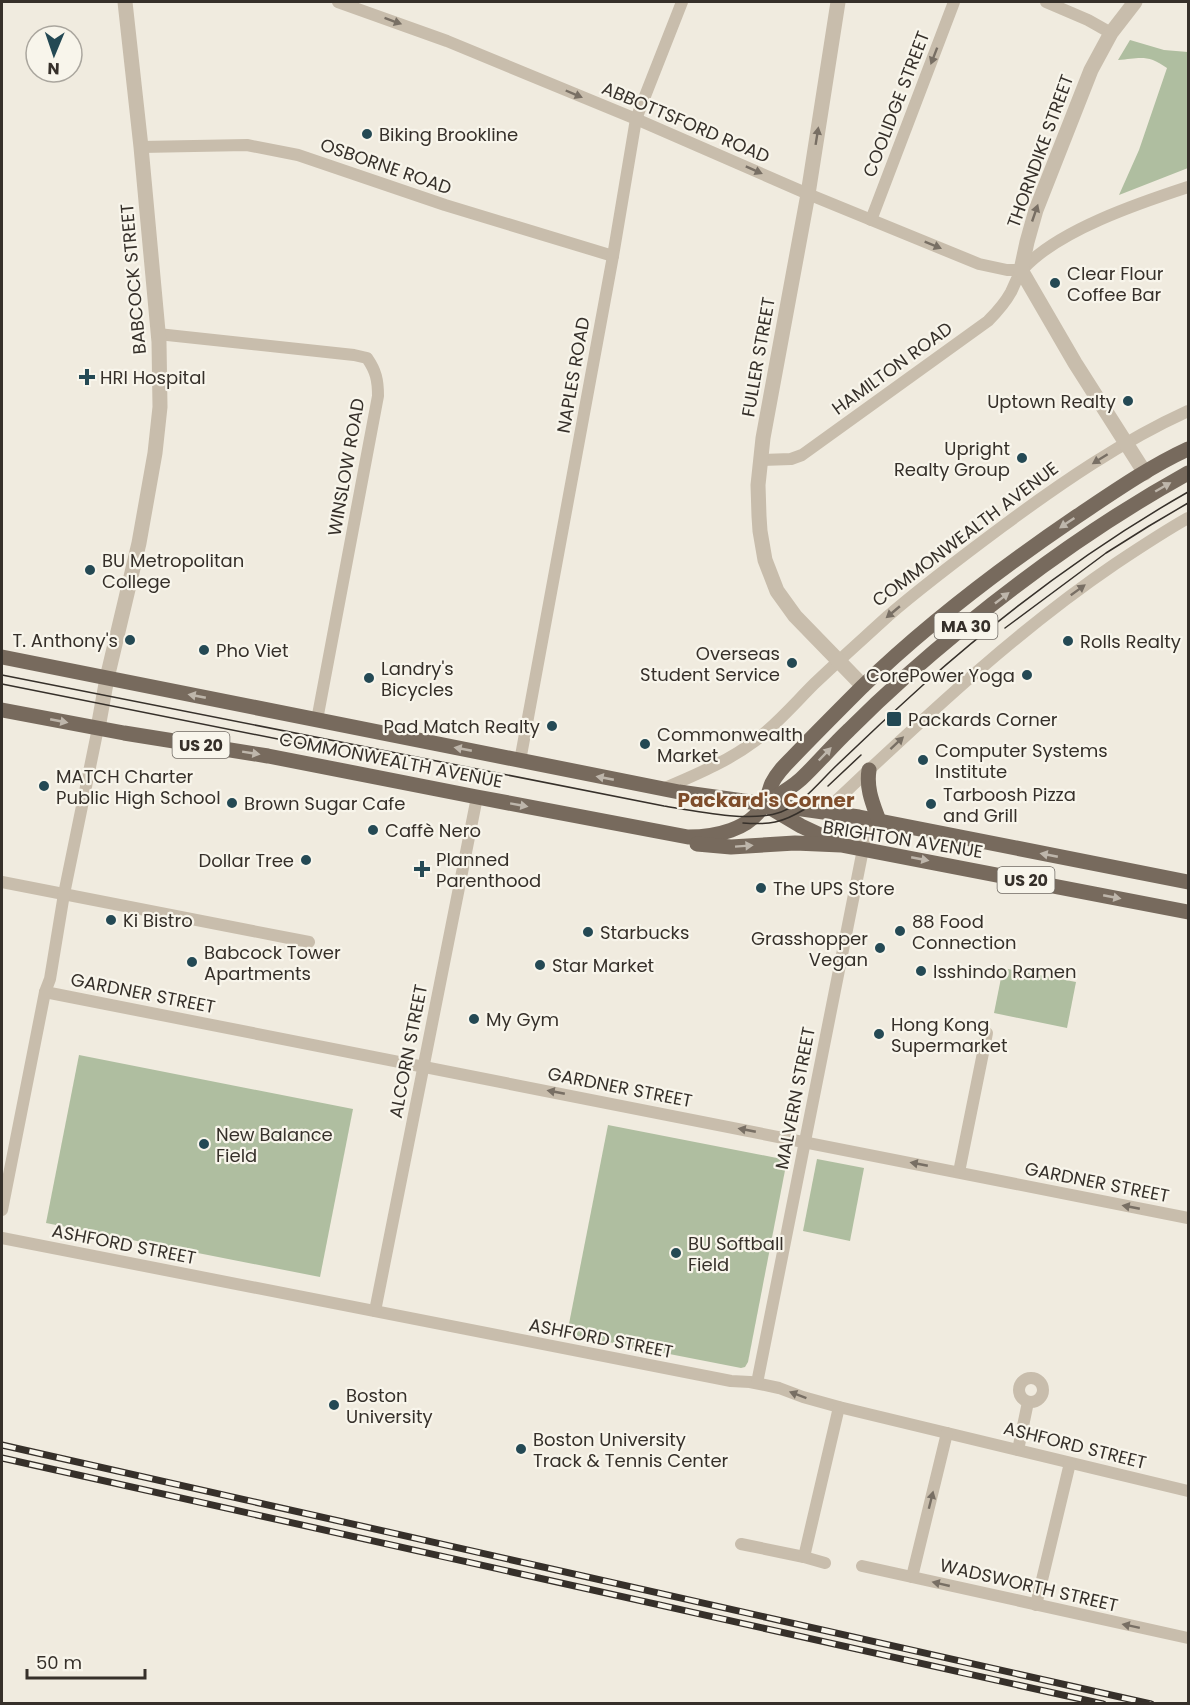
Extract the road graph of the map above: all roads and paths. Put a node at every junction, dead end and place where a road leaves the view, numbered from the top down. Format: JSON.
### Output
{"nodes":[{"id":1,"x":125,"y":2,"type":"edge"},
{"id":2,"x":338,"y":2,"type":"edge"},
{"id":3,"x":682,"y":2,"type":"edge"},
{"id":4,"x":838,"y":2,"type":"edge"},
{"id":5,"x":954,"y":2,"type":"edge"},
{"id":6,"x":1046,"y":2,"type":"edge"},
{"id":7,"x":1136,"y":2,"type":"edge"},
{"id":8,"x":1111,"y":33,"type":"junction"},
{"id":9,"x":636,"y":119,"type":"junction"},
{"id":10,"x":141,"y":147,"type":"junction"},
{"id":11,"x":1188,"y":187,"type":"edge"},
{"id":12,"x":808,"y":194,"type":"junction"},
{"id":13,"x":871,"y":220,"type":"junction"},
{"id":14,"x":613,"y":256,"type":"junction"},
{"id":15,"x":1022,"y":270,"type":"junction"},
{"id":16,"x":158,"y":334,"type":"junction"},
{"id":17,"x":1188,"y":411,"type":"edge"},
{"id":18,"x":1126,"y":443,"type":"junction"},
{"id":19,"x":1188,"y":449,"type":"edge"},
{"id":20,"x":760,"y":460,"type":"junction"},
{"id":21,"x":1144,"y":473,"type":"junction"},
{"id":22,"x":1188,"y":473,"type":"edge"},
{"id":23,"x":1188,"y":518,"type":"edge"},
{"id":24,"x":2,"y":657,"type":"edge"},
{"id":25,"x":839,"y":661,"type":"junction"},
{"id":26,"x":107,"y":678,"type":"junction"},
{"id":27,"x":864,"y":686,"type":"junction"},
{"id":28,"x":2,"y":710,"type":"edge"},
{"id":29,"x":316,"y":720,"type":"junction"},
{"id":30,"x":98,"y":728,"type":"junction"},
{"id":31,"x":520,"y":761,"type":"junction"},
{"id":32,"x":869,"y":770,"type":"junction"},
{"id":33,"x":663,"y":789,"type":"junction"},
{"id":34,"x":477,"y":797,"type":"junction"},
{"id":35,"x":764,"y":804,"type":"junction"},
{"id":36,"x":824,"y":812,"type":"junction"},
{"id":37,"x":874,"y":820,"type":"junction"},
{"id":38,"x":646,"y":829,"type":"junction"},
{"id":39,"x":840,"y":844,"type":"junction"},
{"id":40,"x":863,"y":848,"type":"junction"},
{"id":41,"x":2,"y":882,"type":"edge"},
{"id":42,"x":1188,"y":882,"type":"edge"},
{"id":43,"x":64,"y":894,"type":"junction"},
{"id":44,"x":1188,"y":912,"type":"edge"},
{"id":45,"x":309,"y":942,"type":"dead end"},
{"id":46,"x":45,"y":992,"type":"junction"},
{"id":47,"x":987,"y":1033,"type":"dead end"},
{"id":48,"x":424,"y":1066,"type":"junction"},
{"id":49,"x":804,"y":1141,"type":"junction"},
{"id":50,"x":959,"y":1172,"type":"junction"},
{"id":51,"x":2,"y":1210,"type":"edge"},
{"id":52,"x":1188,"y":1218,"type":"edge"},
{"id":53,"x":2,"y":1238,"type":"edge"},
{"id":54,"x":375,"y":1311,"type":"junction"},
{"id":55,"x":757,"y":1383,"type":"junction"},
{"id":56,"x":1028,"y":1402,"type":"dead end"},
{"id":57,"x":839,"y":1407,"type":"junction"},
{"id":58,"x":947,"y":1433,"type":"junction"},
{"id":59,"x":1018,"y":1450,"type":"junction"},
{"id":60,"x":1070,"y":1463,"type":"junction"},
{"id":61,"x":1188,"y":1491,"type":"edge"},
{"id":62,"x":741,"y":1544,"type":"dead end"},
{"id":63,"x":804,"y":1557,"type":"junction"},
{"id":64,"x":825,"y":1563,"type":"dead end"},
{"id":65,"x":862,"y":1566,"type":"dead end"},
{"id":66,"x":912,"y":1577,"type":"junction"},
{"id":67,"x":1036,"y":1605,"type":"junction"},
{"id":68,"x":1188,"y":1638,"type":"edge"}],
"edges":[{"from":1,"to":10,"type":"street","name":"BABCOCK STREET"},
{"from":2,"to":9,"type":"street","name":"ABBOTTSFORD ROAD","one_way":true},
{"from":3,"to":9,"type":"street","name":"NAPLES ROAD"},
{"from":12,"to":4,"type":"street","name":"FULLER STREET","one_way":true},
{"from":5,"to":13,"type":"street","name":"COOLIDGE STREET","one_way":true},
{"from":6,"to":8,"type":"street"},
{"from":7,"to":8,"type":"street","name":"THORNDIKE STREET"},
{"from":15,"to":8,"type":"street","name":"THORNDIKE STREET","one_way":true},
{"from":9,"to":12,"type":"street","name":"ABBOTTSFORD ROAD","one_way":true},
{"from":9,"to":14,"type":"street","name":"NAPLES ROAD"},
{"from":10,"to":14,"type":"street","name":"OSBORNE ROAD"},
{"from":10,"to":16,"type":"street","name":"BABCOCK STREET"},
{"from":11,"to":15,"type":"street","name":"HAMILTON ROAD"},
{"from":12,"to":13,"type":"street","name":"ABBOTTSFORD ROAD"},
{"from":12,"to":20,"type":"street","name":"FULLER STREET"},
{"from":13,"to":15,"type":"street","name":"ABBOTTSFORD ROAD","one_way":true},
{"from":14,"to":31,"type":"street","name":"NAPLES ROAD"},
{"from":15,"to":18,"type":"street"},
{"from":15,"to":20,"type":"street","name":"HAMILTON ROAD"},
{"from":16,"to":26,"type":"street","name":"BABCOCK STREET"},
{"from":16,"to":29,"type":"street","name":"WINSLOW ROAD"},
{"from":17,"to":18,"type":"street","name":"COMMONWEALTH AVENUE"},
{"from":18,"to":21,"type":"street"},
{"from":18,"to":25,"type":"street","name":"COMMONWEALTH AVENUE","one_way":true},
{"from":19,"to":21,"type":"main road","name":"COMMONWEALTH AVENUE","number":"MA 30"},
{"from":20,"to":25,"type":"street","name":"FULLER STREET"},
{"from":21,"to":27,"type":"main road","name":"COMMONWEALTH AVENUE","number":"MA 30","one_way":true},
{"from":35,"to":22,"type":"main road","name":"COMMONWEALTH AVENUE","number":"MA 30","one_way":true},
{"from":32,"to":23,"type":"street","one_way":true},
{"from":24,"to":26,"type":"main road","name":"COMMONWEALTH AVENUE","number":"US 20"},
{"from":25,"to":27,"type":"street","name":"FULLER STREET"},
{"from":25,"to":33,"type":"street","name":"COMMONWEALTH AVENUE"},
{"from":29,"to":26,"type":"main road","name":"COMMONWEALTH AVENUE","number":"US 20","one_way":true},
{"from":26,"to":30,"type":"street","name":"BABCOCK STREET"},
{"from":27,"to":35,"type":"main road","name":"COMMONWEALTH AVENUE","number":"MA 30"},
{"from":28,"to":30,"type":"main road","name":"COMMONWEALTH AVENUE","number":"US 20","one_way":true},
{"from":31,"to":29,"type":"main road","name":"COMMONWEALTH AVENUE","number":"US 20","one_way":true},
{"from":30,"to":34,"type":"main road","name":"COMMONWEALTH AVENUE","number":"US 20","one_way":true},
{"from":30,"to":43,"type":"street"},
{"from":33,"to":31,"type":"main road","name":"COMMONWEALTH AVENUE","number":"US 20","one_way":true},
{"from":32,"to":36,"type":"street"},
{"from":32,"to":37,"type":"main road"},
{"from":33,"to":35,"type":"main road","name":"COMMONWEALTH AVENUE","number":"US 20"},
{"from":34,"to":38,"type":"main road","name":"COMMONWEALTH AVENUE","number":"US 20","one_way":true},
{"from":34,"to":48,"type":"street","name":"ALCORN STREET"},
{"from":35,"to":36,"type":"main road","name":"BRIGHTON AVENUE","number":"US 20"},
{"from":35,"to":38,"type":"main road","name":"COMMONWEALTH AVENUE","number":"MA 30"},
{"from":35,"to":39,"type":"main road"},
{"from":36,"to":37,"type":"main road","name":"BRIGHTON AVENUE","number":"US 20"},
{"from":37,"to":40,"type":"street","name":"MALVERN STREET"},
{"from":42,"to":37,"type":"main road","name":"BRIGHTON AVENUE","number":"US 20","one_way":true},
{"from":38,"to":39,"type":"main road","name":"BRIGHTON AVENUE","number":"US 20","one_way":true},
{"from":39,"to":40,"type":"main road","name":"BRIGHTON AVENUE","number":"US 20"},
{"from":40,"to":44,"type":"main road","name":"BRIGHTON AVENUE","number":"US 20","one_way":true},
{"from":40,"to":49,"type":"street","name":"MALVERN STREET"},
{"from":41,"to":43,"type":"street"},
{"from":43,"to":45,"type":"street"},
{"from":43,"to":46,"type":"street"},
{"from":46,"to":48,"type":"street","name":"GARDNER STREET"},
{"from":46,"to":51,"type":"street"},
{"from":47,"to":50,"type":"street"},
{"from":49,"to":48,"type":"street","name":"GARDNER STREET","one_way":true},
{"from":48,"to":54,"type":"street","name":"ALCORN STREET"},
{"from":50,"to":49,"type":"street","name":"GARDNER STREET","one_way":true},
{"from":49,"to":55,"type":"street","name":"MALVERN STREET"},
{"from":52,"to":50,"type":"street","name":"GARDNER STREET","one_way":true},
{"from":53,"to":54,"type":"street","name":"ASHFORD STREET"},
{"from":54,"to":55,"type":"street","name":"ASHFORD STREET"},
{"from":57,"to":55,"type":"street","name":"ASHFORD STREET","one_way":true},
{"from":56,"to":59,"type":"street"},
{"from":57,"to":58,"type":"street","name":"ASHFORD STREET"},
{"from":57,"to":63,"type":"street"},
{"from":58,"to":59,"type":"street","name":"ASHFORD STREET"},
{"from":66,"to":58,"type":"street","one_way":true},
{"from":59,"to":60,"type":"street","name":"ASHFORD STREET"},
{"from":60,"to":61,"type":"street","name":"ASHFORD STREET"},
{"from":60,"to":67,"type":"street"},
{"from":62,"to":63,"type":"street"},
{"from":63,"to":64,"type":"street"},
{"from":65,"to":66,"type":"street","name":"WADSWORTH STREET"},
{"from":67,"to":66,"type":"street","name":"WADSWORTH STREET","one_way":true},
{"from":68,"to":67,"type":"street","name":"WADSWORTH STREET","one_way":true}]}
